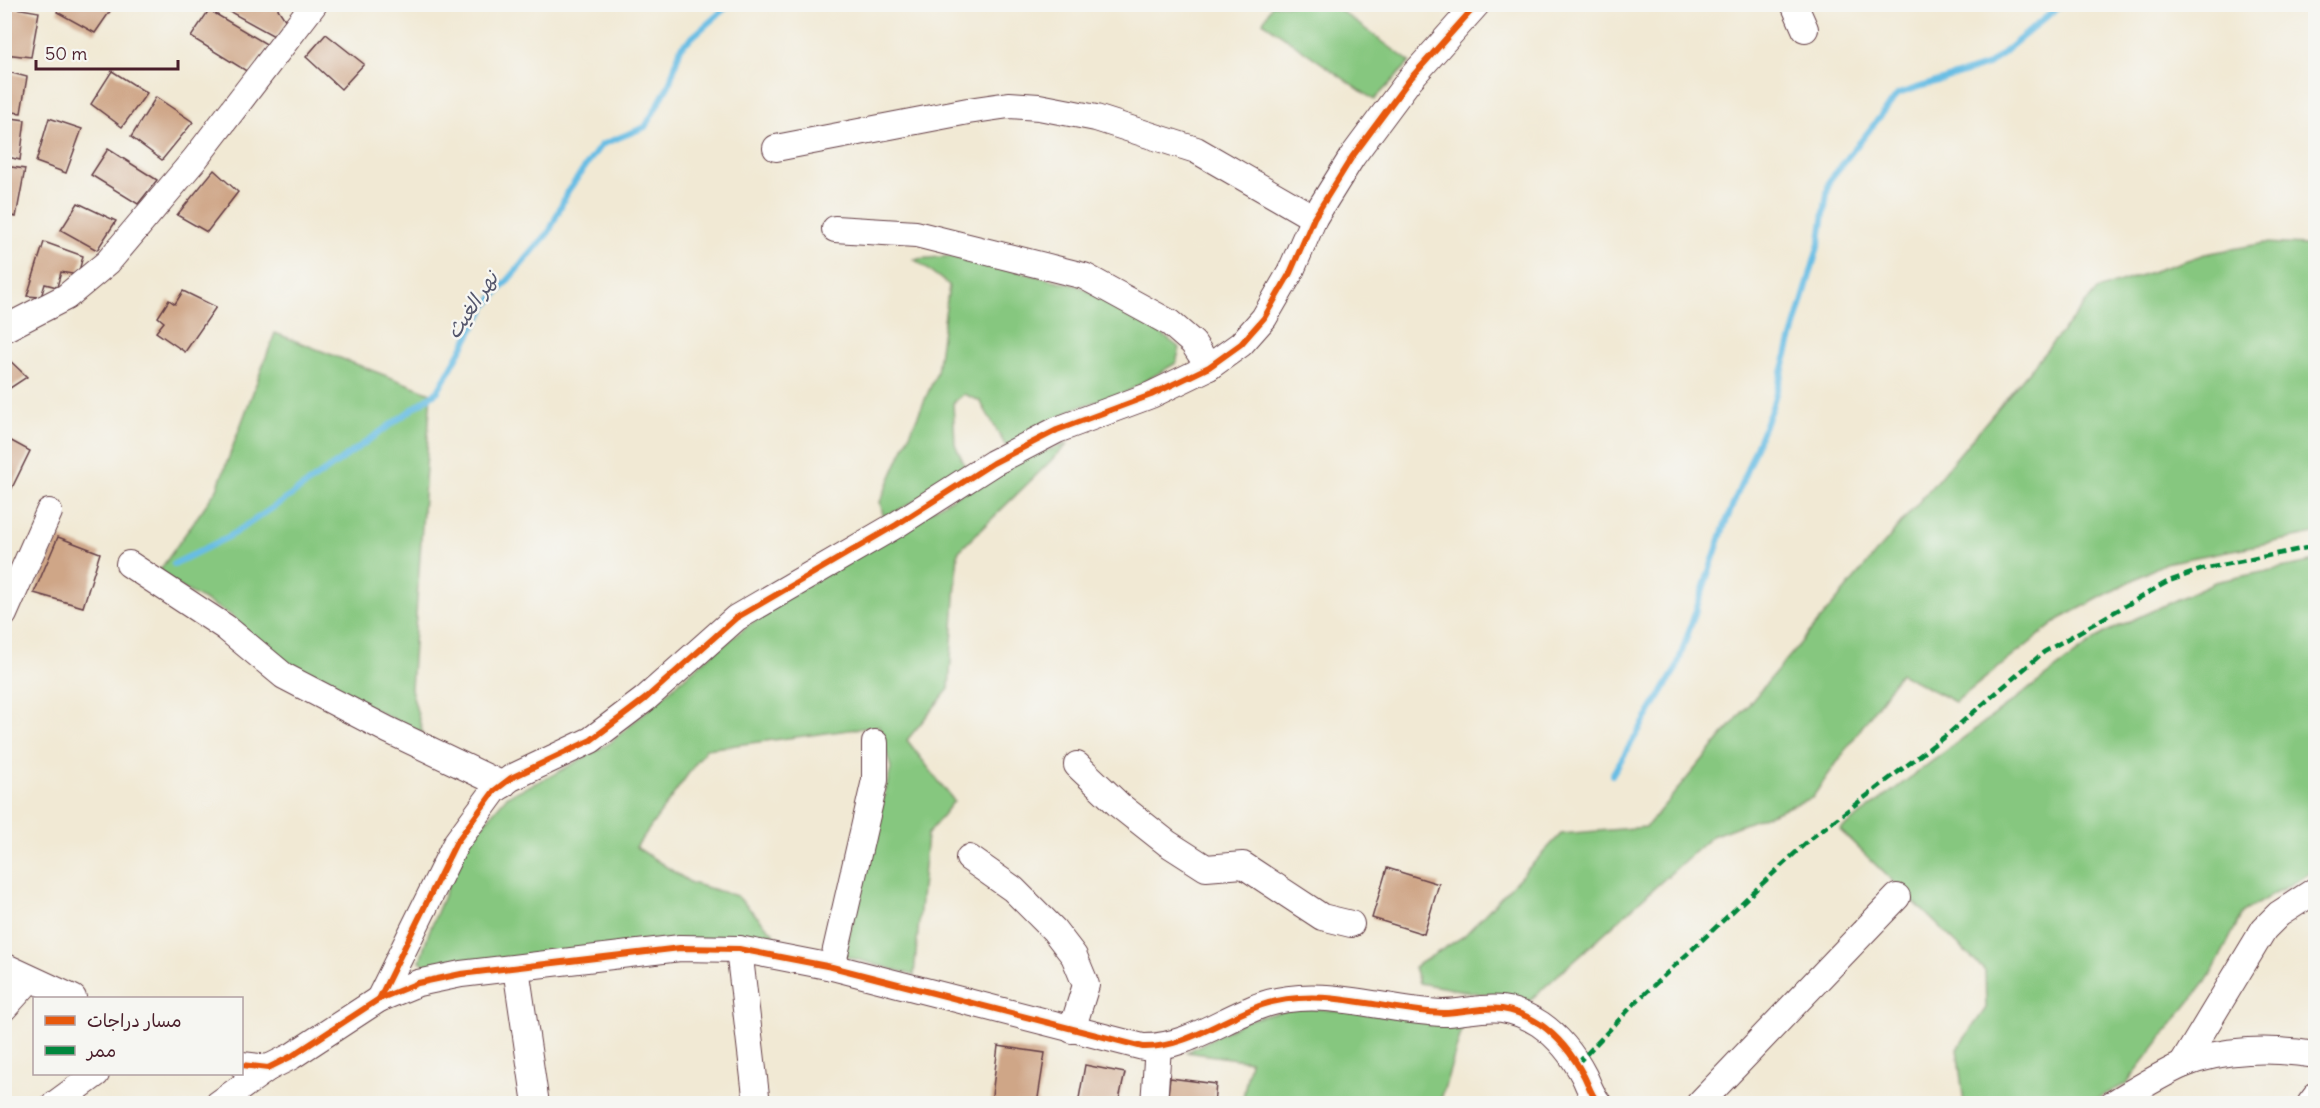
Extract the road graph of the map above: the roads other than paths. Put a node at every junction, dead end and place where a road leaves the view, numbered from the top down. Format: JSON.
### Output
{"nodes":[{"id":1,"x":314,"y":4,"type":"edge"},
{"id":2,"x":1477,"y":4,"type":"edge"},
{"id":3,"x":1794,"y":4,"type":"edge"},
{"id":4,"x":1805,"y":29,"type":"dead end"},
{"id":5,"x":776,"y":148,"type":"dead end"},
{"id":6,"x":1314,"y":218,"type":"junction"},
{"id":7,"x":835,"y":229,"type":"dead end"},
{"id":8,"x":4,"y":329,"type":"edge"},
{"id":9,"x":1209,"y":367,"type":"junction"},
{"id":10,"x":49,"y":512,"type":"dead end"},
{"id":11,"x":129,"y":564,"type":"dead end"},
{"id":12,"x":4,"y":614,"type":"edge"},
{"id":13,"x":875,"y":743,"type":"dead end"},
{"id":14,"x":1077,"y":765,"type":"dead end"},
{"id":15,"x":502,"y":784,"type":"junction"},
{"id":16,"x":969,"y":858,"type":"dead end"},
{"id":17,"x":2316,"y":890,"type":"edge"},
{"id":18,"x":1897,"y":897,"type":"dead end"},
{"id":19,"x":1351,"y":924,"type":"dead end"},
{"id":20,"x":739,"y":950,"type":"junction"},
{"id":21,"x":4,"y":966,"type":"edge"},
{"id":22,"x":832,"y":967,"type":"junction"},
{"id":23,"x":516,"y":968,"type":"junction"},
{"id":24,"x":30,"y":979,"type":"junction"},
{"id":25,"x":70,"y":997,"type":"edge"},
{"id":26,"x":379,"y":999,"type":"junction"},
{"id":27,"x":4,"y":1008,"type":"edge"},
{"id":28,"x":1072,"y":1030,"type":"junction"},
{"id":29,"x":1158,"y":1047,"type":"junction"},
{"id":30,"x":2316,"y":1055,"type":"edge"},
{"id":31,"x":243,"y":1065,"type":"edge"},
{"id":32,"x":2182,"y":1065,"type":"junction"},
{"id":33,"x":268,"y":1068,"type":"junction"},
{"id":34,"x":95,"y":1075,"type":"edge"},
{"id":35,"x":2316,"y":1096,"type":"edge"},
{"id":36,"x":55,"y":1104,"type":"edge"},
{"id":37,"x":218,"y":1104,"type":"edge"},
{"id":38,"x":536,"y":1104,"type":"edge"},
{"id":39,"x":758,"y":1104,"type":"edge"},
{"id":40,"x":1154,"y":1104,"type":"edge"},
{"id":41,"x":1599,"y":1104,"type":"edge"},
{"id":42,"x":1699,"y":1104,"type":"edge"},
{"id":43,"x":2112,"y":1104,"type":"edge"},
{"id":44,"x":2310,"y":1104,"type":"edge"}],
"edges":[{"from":1,"to":8,"type":"street"},
{"from":2,"to":6,"type":"street"},
{"from":3,"to":4,"type":"street"},
{"from":5,"to":6,"type":"street"},
{"from":6,"to":9,"type":"street"},
{"from":7,"to":9,"type":"street"},
{"from":9,"to":15,"type":"street"},
{"from":10,"to":12,"type":"street"},
{"from":11,"to":15,"type":"street"},
{"from":13,"to":22,"type":"street"},
{"from":14,"to":19,"type":"street"},
{"from":15,"to":26,"type":"street"},
{"from":16,"to":28,"type":"street"},
{"from":17,"to":32,"type":"street"},
{"from":18,"to":42,"type":"street"},
{"from":20,"to":22,"type":"street"},
{"from":20,"to":23,"type":"street"},
{"from":20,"to":39,"type":"street"},
{"from":21,"to":24,"type":"street"},
{"from":22,"to":28,"type":"street"},
{"from":23,"to":26,"type":"street"},
{"from":23,"to":38,"type":"street"},
{"from":24,"to":25,"type":"street"},
{"from":24,"to":27,"type":"street"},
{"from":26,"to":33,"type":"street"},
{"from":28,"to":29,"type":"street"},
{"from":29,"to":40,"type":"street"},
{"from":29,"to":41,"type":"street"},
{"from":30,"to":32,"type":"street"},
{"from":31,"to":33,"type":"street"},
{"from":32,"to":43,"type":"street"},
{"from":33,"to":37,"type":"street"},
{"from":34,"to":36,"type":"street"},
{"from":35,"to":44,"type":"street"}]}
